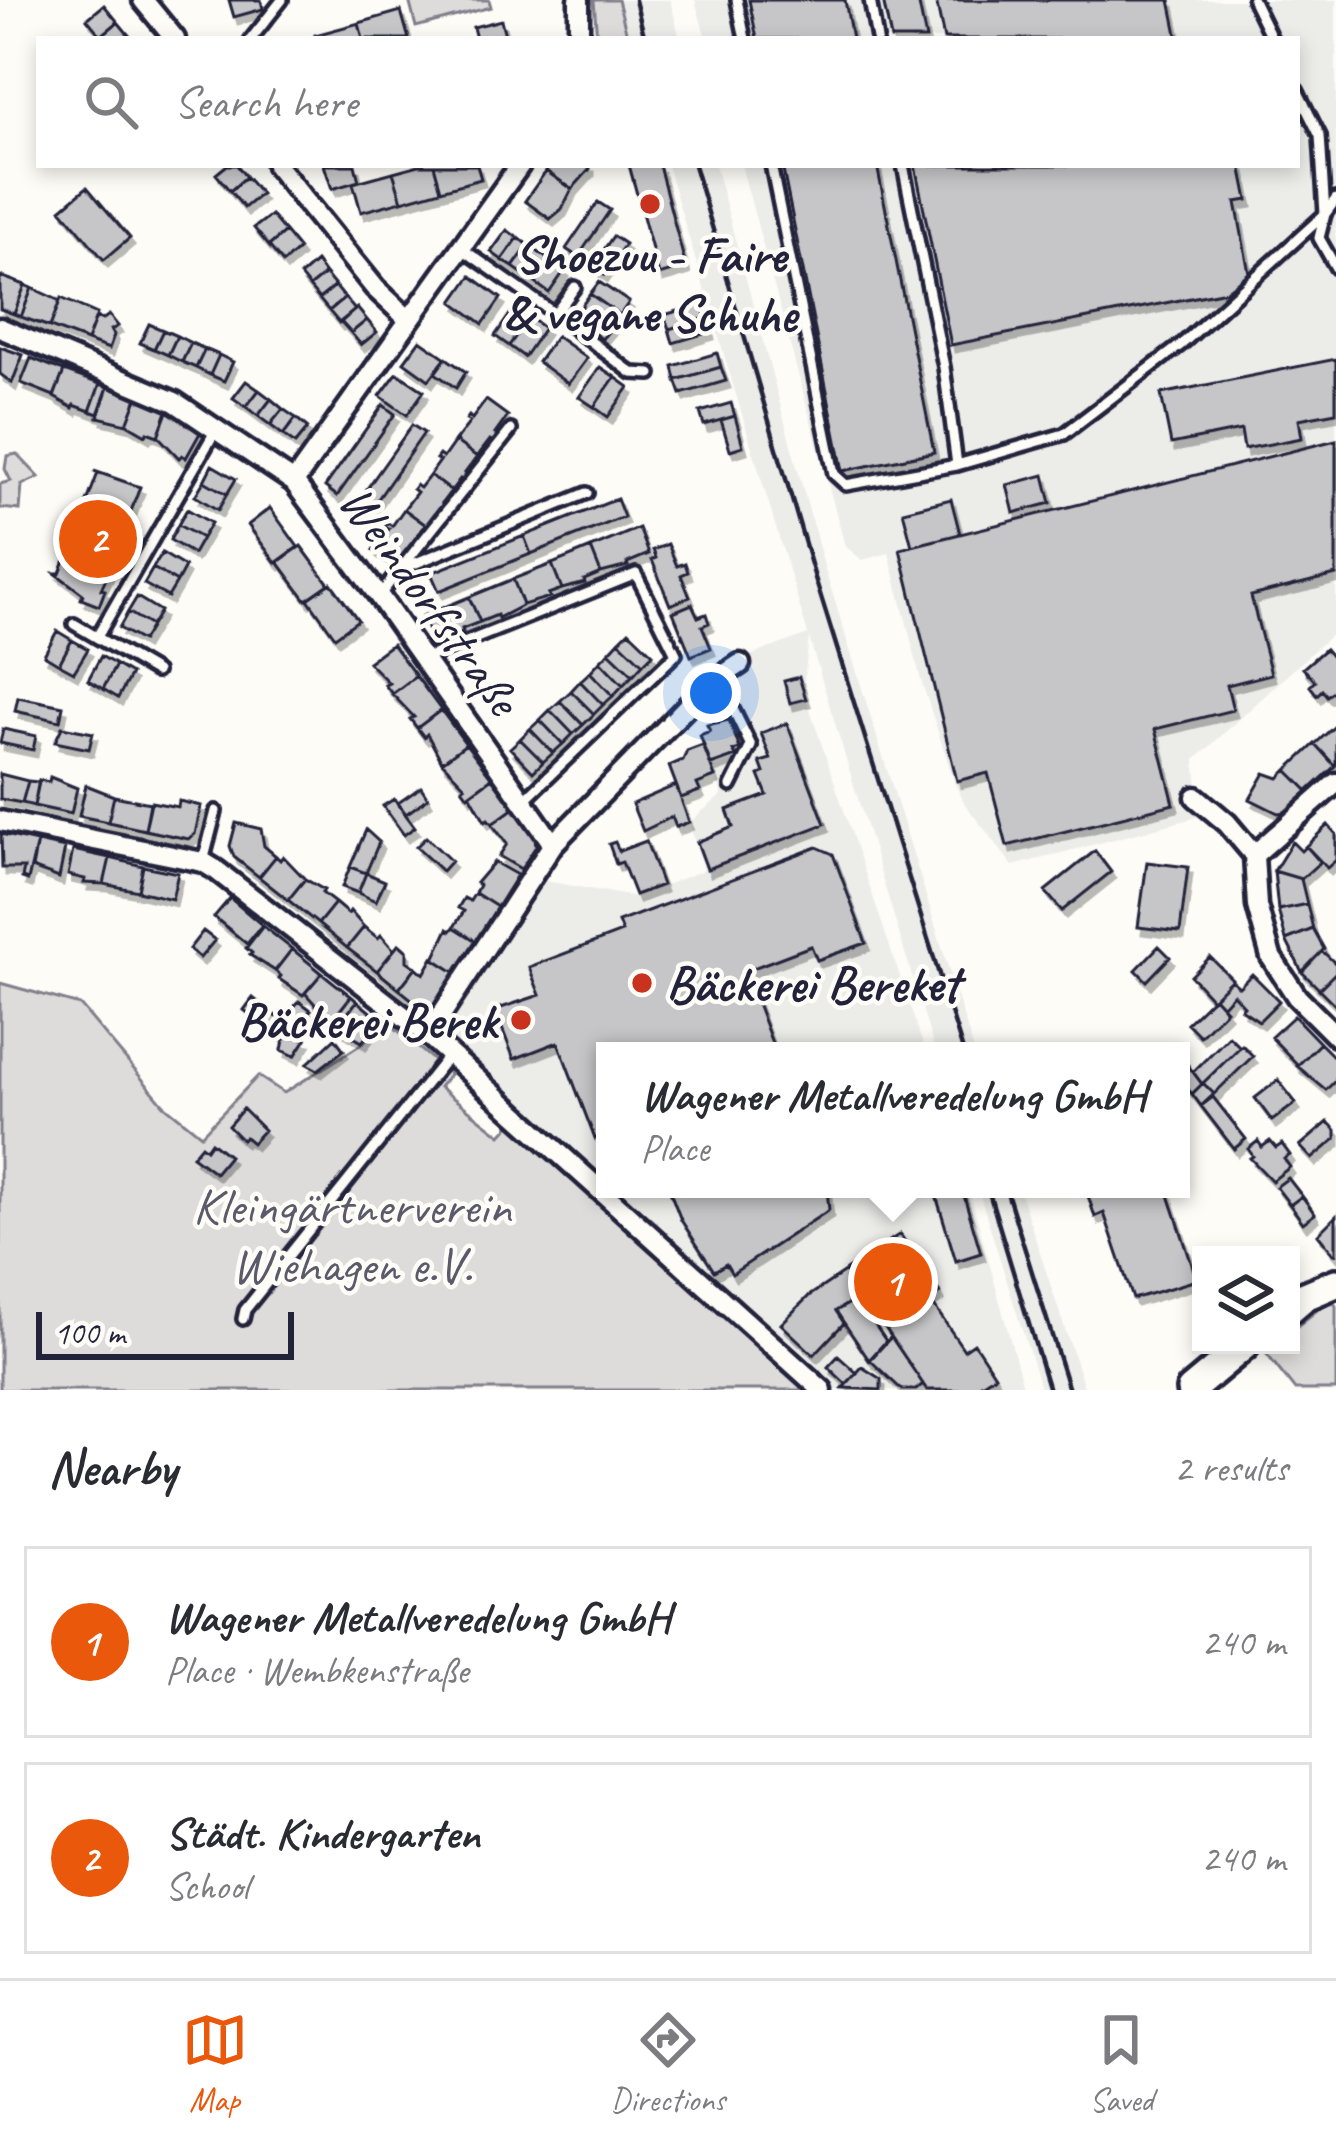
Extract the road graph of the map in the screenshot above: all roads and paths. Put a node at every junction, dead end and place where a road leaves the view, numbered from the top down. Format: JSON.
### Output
{"nodes":[{"id":1,"x":143,"y":0,"type":"edge"},
{"id":2,"x":283,"y":0,"type":"edge"},
{"id":3,"x":579,"y":0,"type":"edge"},
{"id":4,"x":737,"y":0,"type":"edge"},
{"id":5,"x":870,"y":0,"type":"edge"},
{"id":6,"x":1253,"y":0,"type":"edge"},
{"id":7,"x":173,"y":36,"type":"edge"},
{"id":8,"x":253,"y":36,"type":"edge"},
{"id":9,"x":579,"y":36,"type":"edge"},
{"id":10,"x":744,"y":36,"type":"edge"},
{"id":11,"x":877,"y":36,"type":"edge"},
{"id":12,"x":1271,"y":36,"type":"edge"},
{"id":13,"x":1300,"y":96,"type":"edge"},
{"id":14,"x":1320,"y":136,"type":"junction"},
{"id":15,"x":1336,"y":139,"type":"edge"},
{"id":16,"x":278,"y":168,"type":"edge"},
{"id":17,"x":518,"y":168,"type":"edge"},
{"id":18,"x":772,"y":168,"type":"edge"},
{"id":19,"x":904,"y":168,"type":"edge"},
{"id":20,"x":1336,"y":199,"type":"edge"},
{"id":21,"x":1325,"y":214,"type":"junction"},
{"id":22,"x":461,"y":248,"type":"junction"},
{"id":23,"x":1336,"y":268,"type":"edge"},
{"id":24,"x":575,"y":287,"type":"dead end"},
{"id":25,"x":555,"y":314,"type":"junction"},
{"id":26,"x":408,"y":320,"type":"junction"},
{"id":27,"x":0,"y":328,"type":"edge"},
{"id":28,"x":651,"y":374,"type":"dead end"},
{"id":29,"x":217,"y":428,"type":"junction"},
{"id":30,"x":511,"y":430,"type":"dead end"},
{"id":31,"x":957,"y":465,"type":"junction"},
{"id":32,"x":294,"y":482,"type":"junction"},
{"id":33,"x":587,"y":493,"type":"dead end"},
{"id":34,"x":406,"y":567,"type":"junction"},
{"id":35,"x":379,"y":596,"type":"junction"},
{"id":36,"x":74,"y":624,"type":"dead end"},
{"id":37,"x":97,"y":637,"type":"junction"},
{"id":38,"x":423,"y":660,"type":"junction"},
{"id":39,"x":740,"y":664,"type":"dead end"},
{"id":40,"x":156,"y":672,"type":"dead end"},
{"id":41,"x":695,"y":699,"type":"junction"},
{"id":42,"x":1336,"y":783,"type":"edge"},
{"id":43,"x":731,"y":786,"type":"dead end"},
{"id":44,"x":1196,"y":797,"type":"dead end"},
{"id":45,"x":524,"y":800,"type":"junction"},
{"id":46,"x":216,"y":811,"type":"dead end"},
{"id":47,"x":0,"y":821,"type":"edge"},
{"id":48,"x":553,"y":844,"type":"junction"},
{"id":49,"x":1254,"y":855,"type":"junction"},
{"id":50,"x":203,"y":862,"type":"junction"},
{"id":51,"x":428,"y":1035,"type":"junction"},
{"id":52,"x":1336,"y":1036,"type":"edge"},
{"id":53,"x":449,"y":1055,"type":"junction"},
{"id":54,"x":596,"y":1187,"type":"edge"},
{"id":55,"x":608,"y":1198,"type":"edge"},
{"id":56,"x":1336,"y":1283,"type":"edge"},
{"id":57,"x":1300,"y":1300,"type":"edge"},
{"id":58,"x":243,"y":1319,"type":"dead end"},
{"id":59,"x":1234,"y":1354,"type":"edge"},
{"id":60,"x":822,"y":1390,"type":"edge"},
{"id":61,"x":1191,"y":1390,"type":"edge"}],
"edges":[{"from":1,"to":7,"type":"street"},
{"from":2,"to":8,"type":"lane"},
{"from":3,"to":9,"type":"street"},
{"from":4,"to":10,"type":"lane"},
{"from":5,"to":11,"type":"lane"},
{"from":6,"to":12,"type":"lane"},
{"from":13,"to":14,"type":"lane"},
{"from":14,"to":15,"type":"lane"},
{"from":14,"to":21,"type":"lane"},
{"from":16,"to":26,"type":"street"},
{"from":17,"to":22,"type":"street"},
{"from":18,"to":31,"type":"lane"},
{"from":19,"to":31,"type":"lane"},
{"from":20,"to":21,"type":"lane"},
{"from":21,"to":23,"type":"lane"},
{"from":21,"to":31,"type":"lane"},
{"from":22,"to":25,"type":"lane"},
{"from":22,"to":26,"type":"street"},
{"from":24,"to":25,"type":"lane"},
{"from":25,"to":28,"type":"lane"},
{"from":26,"to":32,"type":"street"},
{"from":27,"to":29,"type":"street","name":"Weindorfstraße"},
{"from":29,"to":32,"type":"street","name":"Weindorfstraße"},
{"from":29,"to":37,"type":"lane"},
{"from":30,"to":34,"type":"lane"},
{"from":32,"to":35,"type":"street","name":"Weindorfstraße"},
{"from":33,"to":34,"type":"lane"},
{"from":34,"to":35,"type":"lane"},
{"from":35,"to":38,"type":"street","name":"Weindorfstraße"},
{"from":36,"to":37,"type":"lane"},
{"from":37,"to":40,"type":"lane"},
{"from":38,"to":45,"type":"street","name":"Weindorfstraße"},
{"from":38,"to":45,"type":"lane"},
{"from":39,"to":41,"type":"street"},
{"from":41,"to":43,"type":"lane"},
{"from":41,"to":48,"type":"street"},
{"from":42,"to":49,"type":"street"},
{"from":44,"to":49,"type":"street"},
{"from":45,"to":48,"type":"street","name":"Weindorfstraße"},
{"from":46,"to":50,"type":"lane"},
{"from":47,"to":50,"type":"street"},
{"from":48,"to":51,"type":"street"},
{"from":49,"to":52,"type":"street"},
{"from":50,"to":51,"type":"street"},
{"from":51,"to":53,"type":"street"},
{"from":53,"to":54,"type":"street"},
{"from":53,"to":58,"type":"lane"},
{"from":55,"to":60,"type":"street"},
{"from":56,"to":57,"type":"main road"},
{"from":59,"to":61,"type":"main road"}]}
